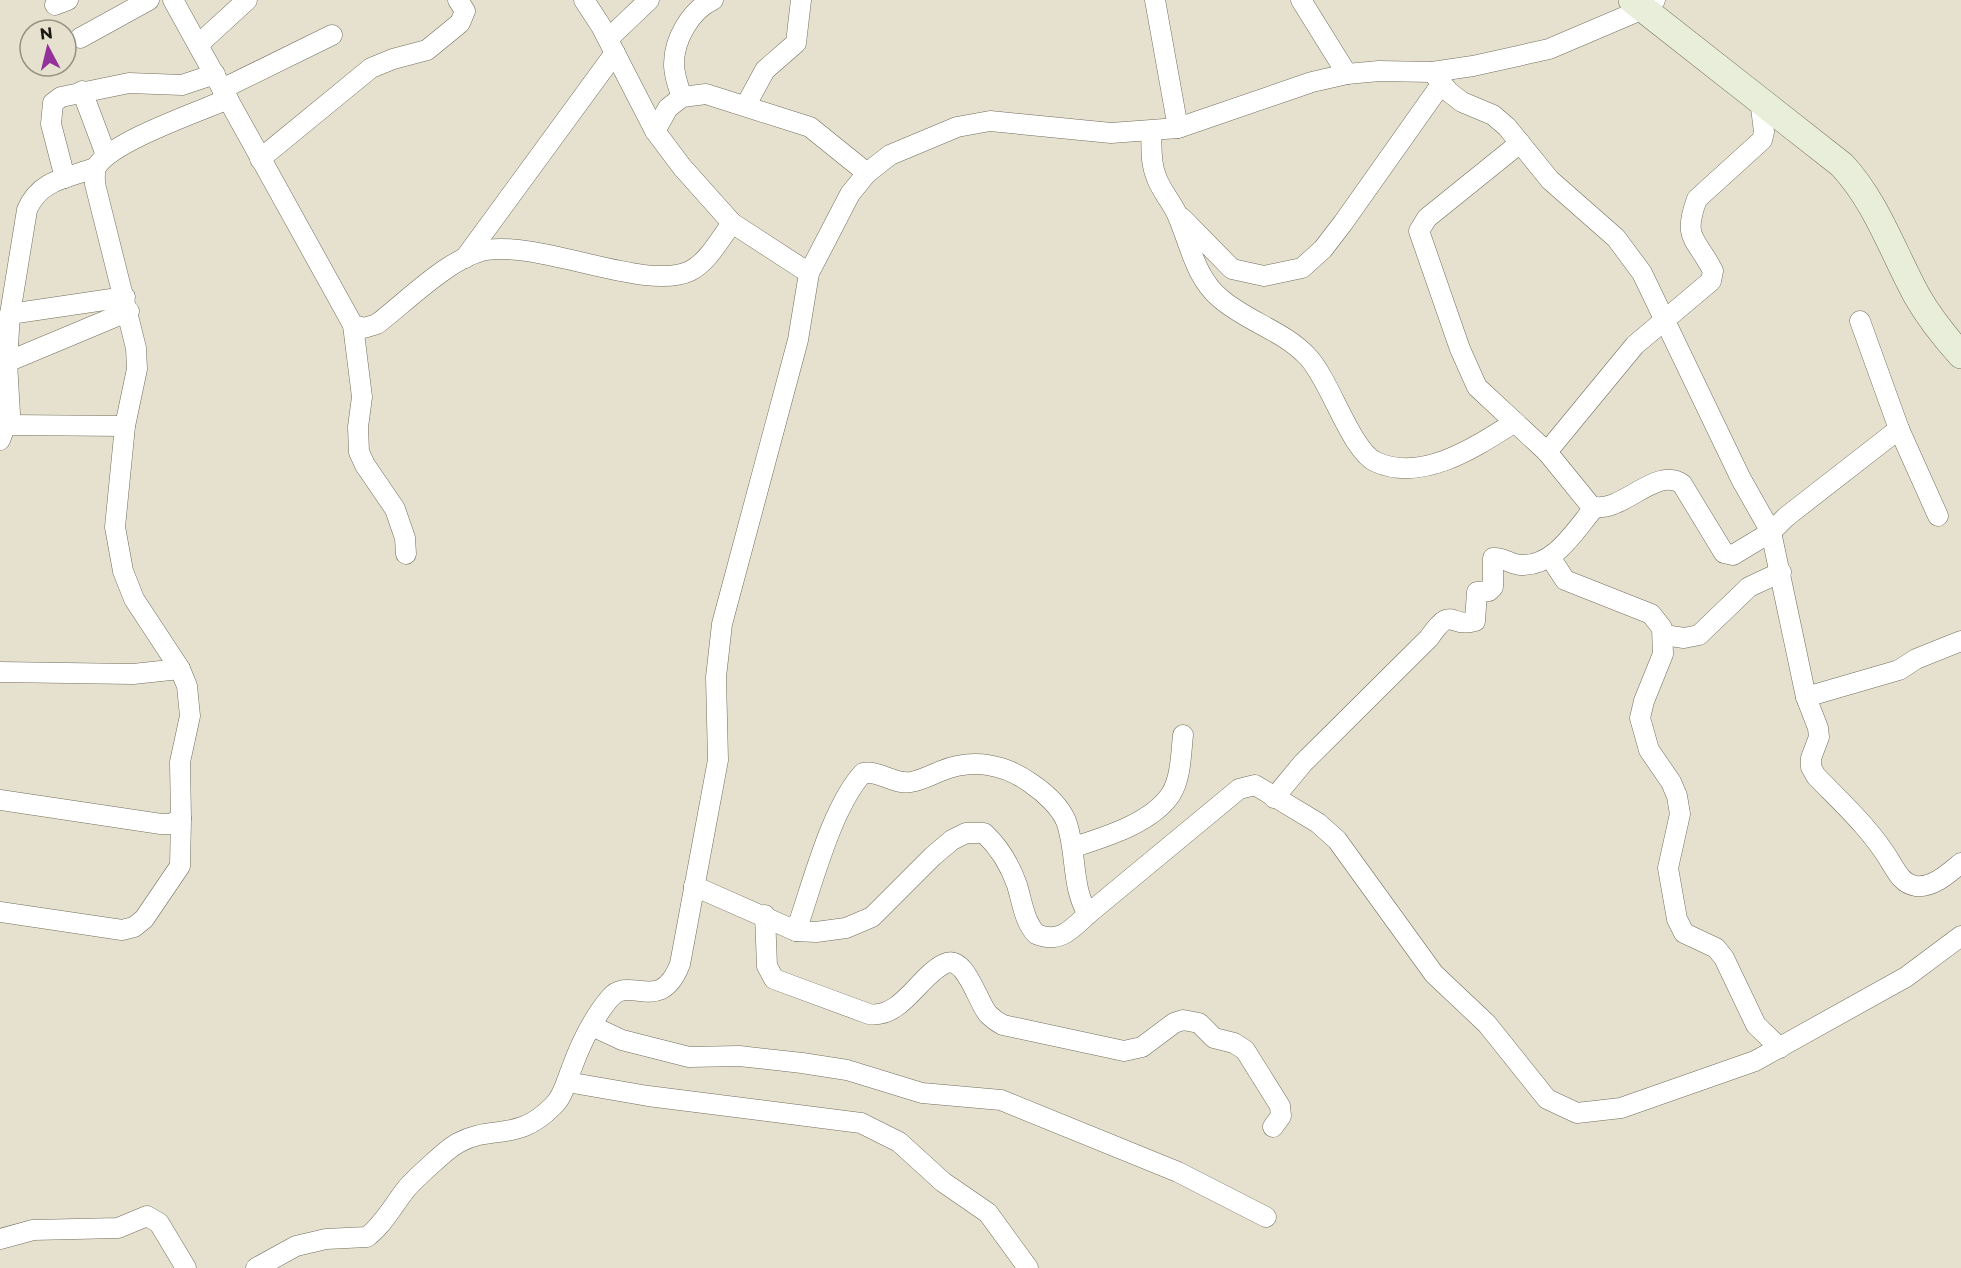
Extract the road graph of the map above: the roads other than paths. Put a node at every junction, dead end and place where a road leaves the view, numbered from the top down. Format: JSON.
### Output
{"nodes":[{"id":1,"x":149,"y":0,"type":"edge"},
{"id":2,"x":173,"y":0,"type":"edge"},
{"id":3,"x":247,"y":0,"type":"edge"},
{"id":4,"x":459,"y":0,"type":"edge"},
{"id":5,"x":584,"y":0,"type":"edge"},
{"id":6,"x":649,"y":0,"type":"edge"},
{"id":7,"x":713,"y":0,"type":"edge"},
{"id":8,"x":801,"y":0,"type":"edge"},
{"id":9,"x":1155,"y":0,"type":"edge"},
{"id":10,"x":1301,"y":0,"type":"edge"},
{"id":11,"x":1643,"y":3,"type":"edge"},
{"id":12,"x":332,"y":35,"type":"dead end"},
{"id":13,"x":80,"y":38,"type":"dead end"},
{"id":14,"x":200,"y":43,"type":"junction"},
{"id":15,"x":612,"y":46,"type":"junction"},
{"id":16,"x":1347,"y":74,"type":"junction"},
{"id":17,"x":1437,"y":77,"type":"junction"},
{"id":18,"x":222,"y":87,"type":"junction"},
{"id":19,"x":82,"y":92,"type":"junction"},
{"id":20,"x":682,"y":97,"type":"junction"},
{"id":21,"x":1760,"y":99,"type":"junction"},
{"id":22,"x":746,"y":105,"type":"junction"},
{"id":23,"x":1178,"y":128,"type":"junction"},
{"id":24,"x":655,"y":131,"type":"junction"},
{"id":25,"x":1151,"y":131,"type":"junction"},
{"id":26,"x":1520,"y":143,"type":"junction"},
{"id":27,"x":260,"y":159,"type":"junction"},
{"id":28,"x":101,"y":161,"type":"junction"},
{"id":29,"x":867,"y":173,"type":"junction"},
{"id":30,"x":65,"y":178,"type":"junction"},
{"id":31,"x":1176,"y":212,"type":"junction"},
{"id":32,"x":732,"y":223,"type":"junction"},
{"id":33,"x":465,"y":258,"type":"junction"},
{"id":34,"x":809,"y":273,"type":"junction"},
{"id":35,"x":127,"y":304,"type":"junction"},
{"id":36,"x":10,"y":314,"type":"junction"},
{"id":37,"x":1665,"y":321,"type":"junction"},
{"id":38,"x":1860,"y":321,"type":"dead end"},
{"id":39,"x":353,"y":325,"type":"junction"},
{"id":40,"x":1961,"y":355,"type":"edge"},
{"id":41,"x":7,"y":362,"type":"junction"},
{"id":42,"x":1515,"y":422,"type":"junction"},
{"id":43,"x":125,"y":426,"type":"junction"},
{"id":44,"x":1899,"y":429,"type":"junction"},
{"id":45,"x":4,"y":433,"type":"edge"},
{"id":46,"x":1547,"y":452,"type":"junction"},
{"id":47,"x":1595,"y":507,"type":"junction"},
{"id":48,"x":1938,"y":516,"type":"dead end"},
{"id":49,"x":1771,"y":532,"type":"junction"},
{"id":50,"x":406,"y":554,"type":"dead end"},
{"id":51,"x":1550,"y":557,"type":"junction"},
{"id":52,"x":1781,"y":572,"type":"junction"},
{"id":53,"x":1664,"y":635,"type":"junction"},
{"id":54,"x":1961,"y":641,"type":"edge"},
{"id":55,"x":180,"y":669,"type":"junction"},
{"id":56,"x":0,"y":672,"type":"edge"},
{"id":57,"x":1806,"y":697,"type":"junction"},
{"id":58,"x":1183,"y":735,"type":"dead end"},
{"id":59,"x":1274,"y":798,"type":"junction"},
{"id":60,"x":0,"y":800,"type":"edge"},
{"id":61,"x":181,"y":818,"type":"junction"},
{"id":62,"x":1074,"y":847,"type":"junction"},
{"id":63,"x":1961,"y":863,"type":"edge"},
{"id":64,"x":694,"y":886,"type":"junction"},
{"id":65,"x":0,"y":912,"type":"edge"},
{"id":66,"x":1088,"y":914,"type":"junction"},
{"id":67,"x":765,"y":915,"type":"junction"},
{"id":68,"x":796,"y":931,"type":"junction"},
{"id":69,"x":1961,"y":936,"type":"edge"},
{"id":70,"x":592,"y":1026,"type":"junction"},
{"id":71,"x":1780,"y":1048,"type":"junction"},
{"id":72,"x":567,"y":1082,"type":"junction"},
{"id":73,"x":1273,"y":1127,"type":"dead end"},
{"id":74,"x":1266,"y":1217,"type":"dead end"},
{"id":75,"x":0,"y":1239,"type":"edge"},
{"id":76,"x":186,"y":1268,"type":"edge"},
{"id":77,"x":256,"y":1268,"type":"edge"},
{"id":78,"x":1028,"y":1268,"type":"edge"}],
"edges":[{"from":1,"to":13,"type":"street"},
{"from":2,"to":14,"type":"street"},
{"from":3,"to":14,"type":"street"},
{"from":4,"to":27,"type":"street"},
{"from":5,"to":15,"type":"street"},
{"from":6,"to":15,"type":"street"},
{"from":7,"to":20,"type":"street"},
{"from":8,"to":22,"type":"street"},
{"from":9,"to":23,"type":"street"},
{"from":10,"to":16,"type":"street"},
{"from":11,"to":17,"type":"street"},
{"from":11,"to":21,"type":"street"},
{"from":12,"to":18,"type":"street"},
{"from":14,"to":18,"type":"street"},
{"from":15,"to":24,"type":"street"},
{"from":15,"to":33,"type":"street"},
{"from":16,"to":17,"type":"street"},
{"from":16,"to":23,"type":"street"},
{"from":17,"to":26,"type":"street"},
{"from":17,"to":31,"type":"street"},
{"from":18,"to":19,"type":"street"},
{"from":18,"to":27,"type":"street"},
{"from":18,"to":28,"type":"street"},
{"from":19,"to":28,"type":"street"},
{"from":19,"to":30,"type":"street"},
{"from":20,"to":22,"type":"street"},
{"from":20,"to":24,"type":"street"},
{"from":21,"to":37,"type":"street"},
{"from":21,"to":40,"type":"street"},
{"from":22,"to":29,"type":"street"},
{"from":23,"to":25,"type":"street"},
{"from":24,"to":32,"type":"street"},
{"from":25,"to":29,"type":"street"},
{"from":25,"to":31,"type":"street"},
{"from":26,"to":37,"type":"street"},
{"from":26,"to":42,"type":"street"},
{"from":27,"to":39,"type":"street"},
{"from":28,"to":30,"type":"street"},
{"from":28,"to":35,"type":"street"},
{"from":29,"to":34,"type":"street"},
{"from":30,"to":36,"type":"street"},
{"from":31,"to":42,"type":"street"},
{"from":32,"to":33,"type":"street"},
{"from":32,"to":34,"type":"street"},
{"from":33,"to":39,"type":"street"},
{"from":34,"to":64,"type":"street"},
{"from":35,"to":36,"type":"street"},
{"from":35,"to":41,"type":"street"},
{"from":35,"to":43,"type":"street"},
{"from":36,"to":41,"type":"street"},
{"from":37,"to":46,"type":"street"},
{"from":37,"to":49,"type":"street"},
{"from":38,"to":44,"type":"street"},
{"from":39,"to":50,"type":"street"},
{"from":41,"to":45,"type":"street"},
{"from":42,"to":46,"type":"street"},
{"from":43,"to":45,"type":"street"},
{"from":43,"to":55,"type":"street"},
{"from":44,"to":48,"type":"street"},
{"from":44,"to":49,"type":"street"},
{"from":46,"to":47,"type":"street"},
{"from":47,"to":49,"type":"street"},
{"from":47,"to":51,"type":"street"},
{"from":49,"to":52,"type":"street"},
{"from":51,"to":53,"type":"street"},
{"from":51,"to":59,"type":"street"},
{"from":52,"to":53,"type":"street"},
{"from":52,"to":57,"type":"street"},
{"from":53,"to":71,"type":"street"},
{"from":54,"to":57,"type":"street"},
{"from":55,"to":56,"type":"street"},
{"from":55,"to":61,"type":"street"},
{"from":57,"to":63,"type":"street"},
{"from":58,"to":62,"type":"street"},
{"from":59,"to":66,"type":"street"},
{"from":59,"to":71,"type":"street"},
{"from":60,"to":61,"type":"street"},
{"from":61,"to":65,"type":"street"},
{"from":62,"to":66,"type":"street"},
{"from":62,"to":68,"type":"street"},
{"from":64,"to":67,"type":"street"},
{"from":64,"to":70,"type":"street"},
{"from":66,"to":68,"type":"street"},
{"from":67,"to":68,"type":"street"},
{"from":67,"to":73,"type":"street"},
{"from":69,"to":71,"type":"street"},
{"from":70,"to":72,"type":"street"},
{"from":70,"to":74,"type":"street"},
{"from":72,"to":77,"type":"street"},
{"from":72,"to":78,"type":"street"},
{"from":75,"to":76,"type":"street"}]}
